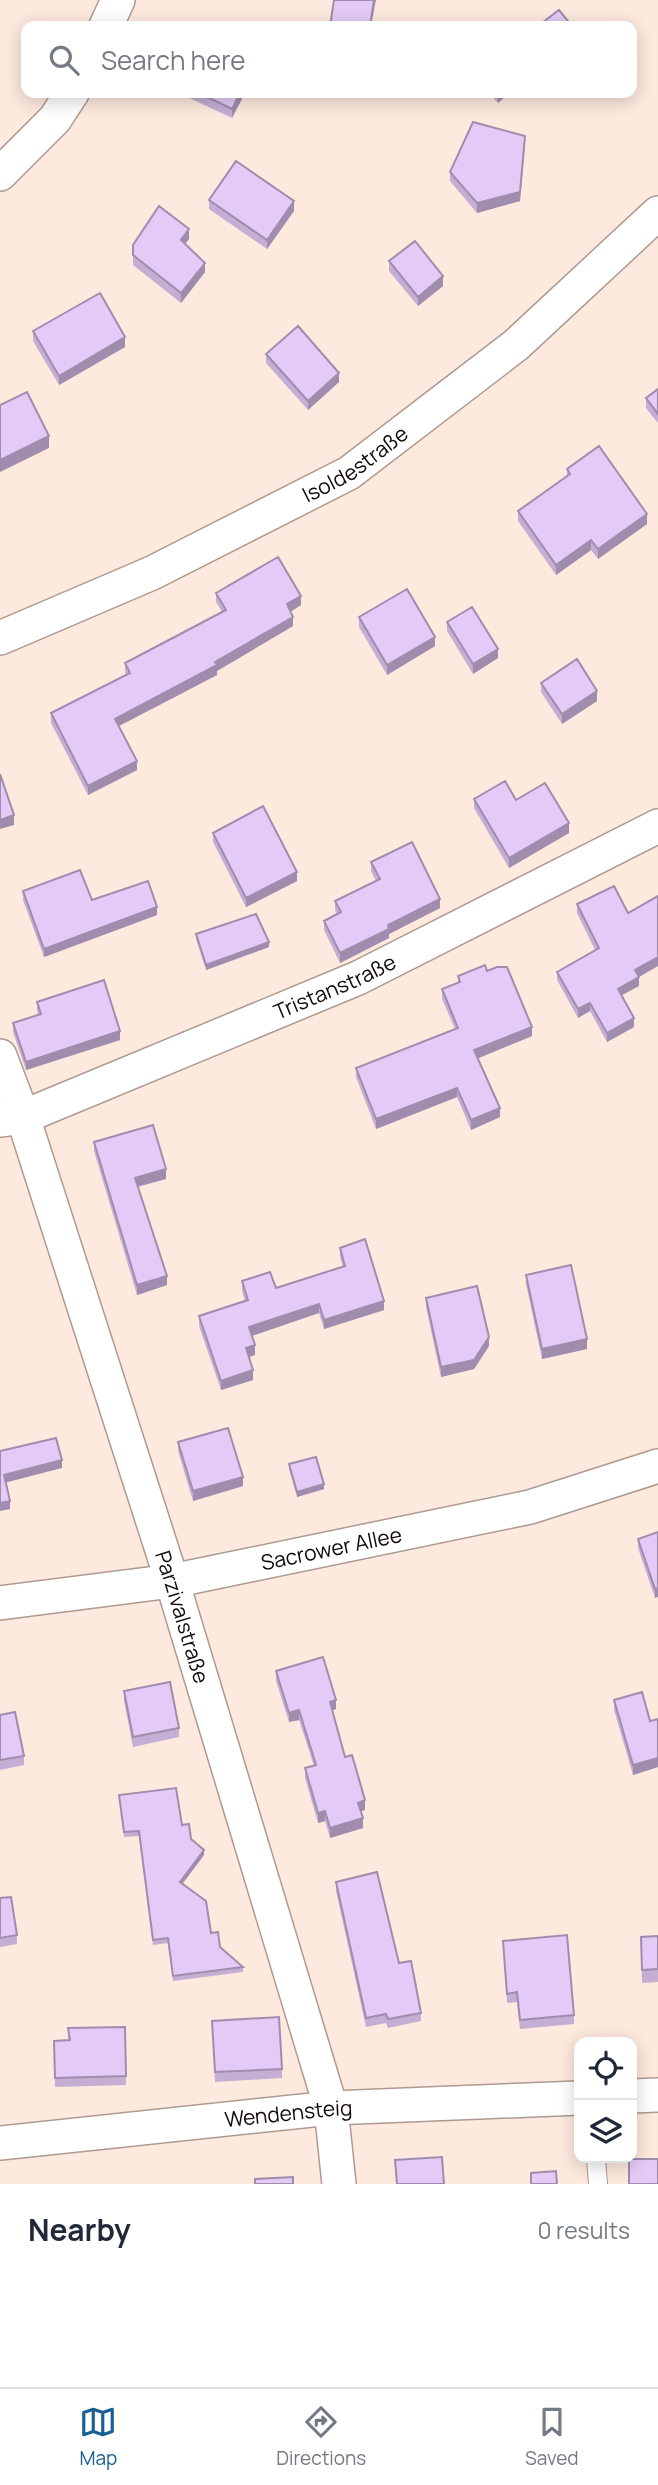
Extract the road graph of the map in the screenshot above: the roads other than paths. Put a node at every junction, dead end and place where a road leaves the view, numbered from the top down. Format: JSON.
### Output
{"nodes":[{"id":1,"x":118,"y":0,"type":"edge"},
{"id":2,"x":108,"y":21,"type":"edge"},
{"id":3,"x":69,"y":98,"type":"edge"},
{"id":4,"x":0,"y":174,"type":"edge"},
{"id":5,"x":658,"y":213,"type":"edge"},
{"id":6,"x":0,"y":638,"type":"edge"},
{"id":7,"x":658,"y":825,"type":"edge"},
{"id":8,"x":0,"y":1056,"type":"edge"},
{"id":9,"x":12,"y":1119,"type":"edge"},
{"id":10,"x":658,"y":1466,"type":"edge"},
{"id":11,"x":173,"y":1581,"type":"junction"},
{"id":12,"x":0,"y":1602,"type":"edge"},
{"id":13,"x":658,"y":2095,"type":"edge"},
{"id":14,"x":637,"y":2096,"type":"edge"},
{"id":15,"x":574,"y":2098,"type":"edge"},
{"id":16,"x":331,"y":2108,"type":"junction"},
{"id":17,"x":0,"y":2143,"type":"edge"},
{"id":18,"x":596,"y":2163,"type":"edge"},
{"id":19,"x":340,"y":2184,"type":"edge"},
{"id":20,"x":598,"y":2184,"type":"edge"}],
"edges":[{"from":1,"to":2,"type":"street"},
{"from":3,"to":4,"type":"street"},
{"from":5,"to":6,"type":"street","name":"Isoldestraße"},
{"from":7,"to":9,"type":"street","name":"Tristanstraße"},
{"from":8,"to":9,"type":"street","name":"Parzivalstraße"},
{"from":9,"to":11,"type":"street","name":"Parzivalstraße"},
{"from":10,"to":11,"type":"street","name":"Sacrower Allee"},
{"from":11,"to":12,"type":"street","name":"Sacrower Allee"},
{"from":11,"to":16,"type":"street","name":"Parzivalstraße"},
{"from":13,"to":14,"type":"street"},
{"from":15,"to":16,"type":"street","name":"Wendensteig"},
{"from":16,"to":17,"type":"street","name":"Wendensteig"},
{"from":16,"to":19,"type":"street","name":"Parzivalstraße"},
{"from":18,"to":20,"type":"lane"}]}
